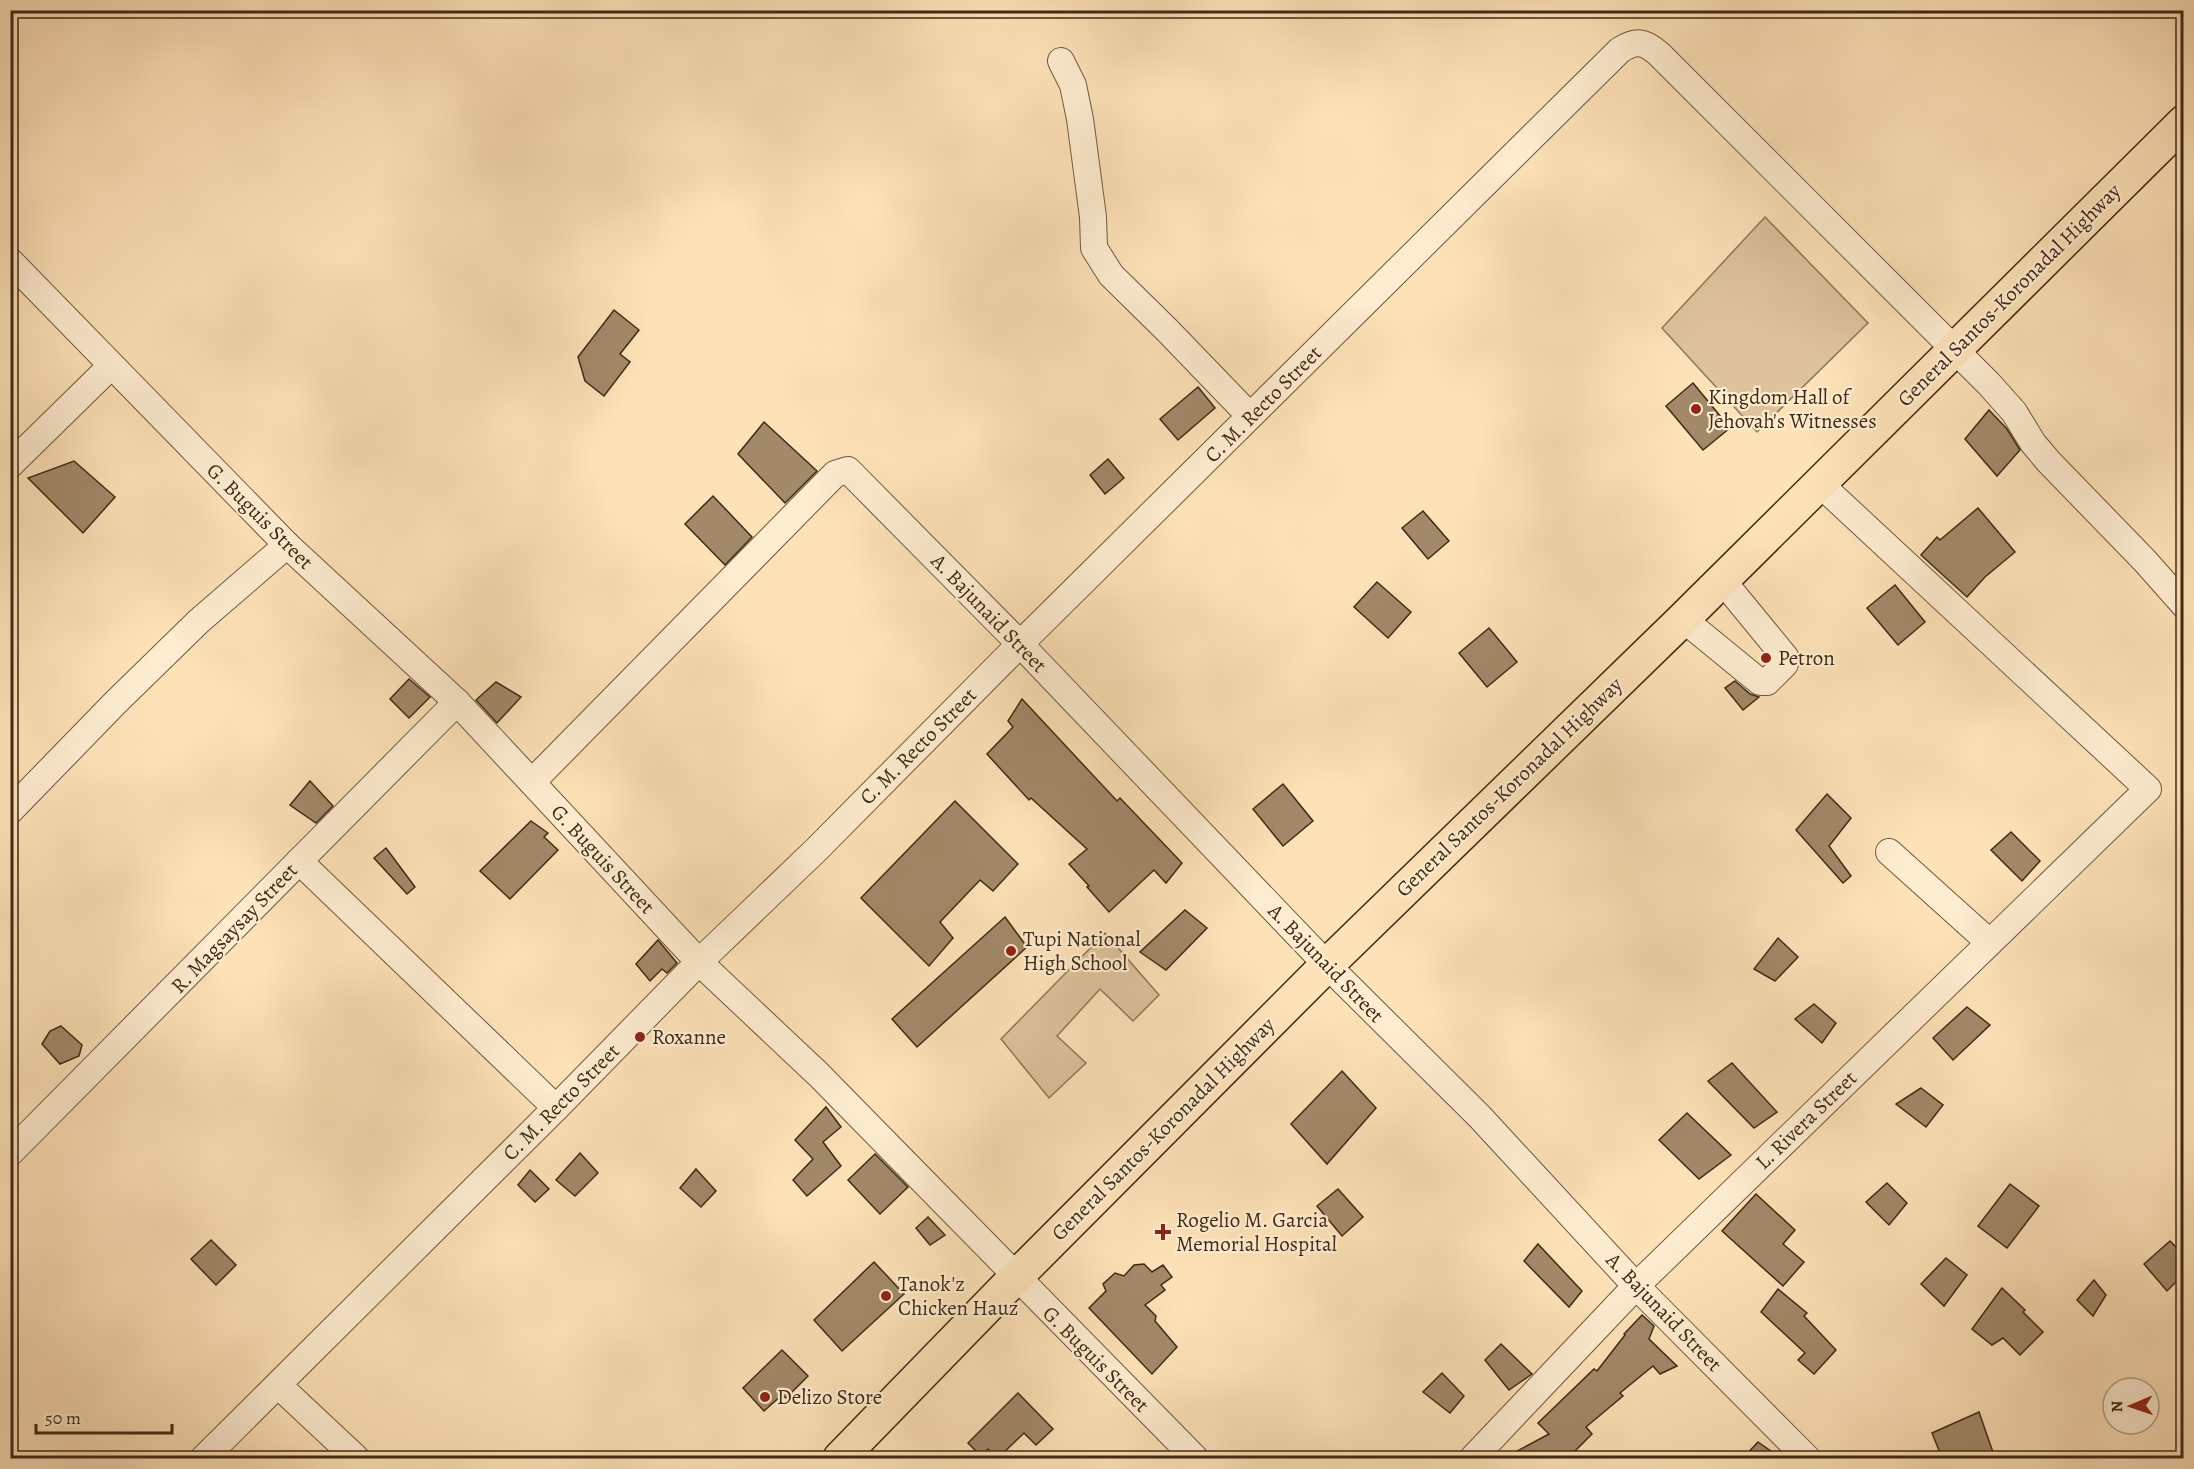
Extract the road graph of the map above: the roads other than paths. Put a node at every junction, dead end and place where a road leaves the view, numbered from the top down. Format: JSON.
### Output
{"nodes":[{"id":1,"x":1060,"y":61,"type":"dead end"},
{"id":2,"x":2184,"y":122,"type":"edge"},
{"id":3,"x":10,"y":261,"type":"edge"},
{"id":4,"x":1954,"y":351,"type":"junction"},
{"id":5,"x":111,"y":366,"type":"junction"},
{"id":6,"x":1250,"y":416,"type":"junction"},
{"id":7,"x":10,"y":465,"type":"edge"},
{"id":8,"x":1820,"y":484,"type":"junction"},
{"id":9,"x":287,"y":545,"type":"junction"},
{"id":10,"x":1722,"y":580,"type":"junction"},
{"id":11,"x":2180,"y":593,"type":"edge"},
{"id":12,"x":1683,"y":619,"type":"junction"},
{"id":13,"x":1020,"y":644,"type":"junction"},
{"id":14,"x":457,"y":702,"type":"junction"},
{"id":15,"x":532,"y":782,"type":"junction"},
{"id":16,"x":10,"y":811,"type":"edge"},
{"id":17,"x":1889,"y":852,"type":"dead end"},
{"id":18,"x":300,"y":861,"type":"junction"},
{"id":19,"x":1989,"y":942,"type":"junction"},
{"id":20,"x":699,"y":962,"type":"junction"},
{"id":21,"x":1327,"y":965,"type":"junction"},
{"id":22,"x":556,"y":1108,"type":"junction"},
{"id":23,"x":10,"y":1153,"type":"edge"},
{"id":24,"x":1016,"y":1277,"type":"junction"},
{"id":25,"x":1636,"y":1286,"type":"junction"},
{"id":26,"x":278,"y":1385,"type":"junction"},
{"id":27,"x":204,"y":1458,"type":"edge"},
{"id":28,"x":356,"y":1458,"type":"edge"},
{"id":29,"x":840,"y":1458,"type":"edge"},
{"id":30,"x":1196,"y":1458,"type":"edge"},
{"id":31,"x":1473,"y":1458,"type":"edge"},
{"id":32,"x":1807,"y":1458,"type":"edge"}],
"edges":[{"from":1,"to":6,"type":"street"},
{"from":2,"to":4,"type":"highway","name":"General Santos-Koronadal Highway"},
{"from":3,"to":5,"type":"street","name":"G. Buguis Street"},
{"from":4,"to":6,"type":"street","name":"C. M. Recto Street"},
{"from":4,"to":8,"type":"highway","name":"General Santos-Koronadal Highway"},
{"from":4,"to":11,"type":"street"},
{"from":5,"to":7,"type":"street"},
{"from":5,"to":9,"type":"street","name":"G. Buguis Street"},
{"from":6,"to":13,"type":"street","name":"C. M. Recto Street"},
{"from":8,"to":10,"type":"highway","name":"General Santos-Koronadal Highway"},
{"from":8,"to":19,"type":"street","name":"L. Rivera Street"},
{"from":9,"to":14,"type":"street","name":"G. Buguis Street"},
{"from":9,"to":16,"type":"street"},
{"from":10,"to":12,"type":"highway","name":"General Santos-Koronadal Highway"},
{"from":10,"to":12,"type":"street"},
{"from":12,"to":21,"type":"highway","name":"General Santos-Koronadal Highway"},
{"from":13,"to":15,"type":"street","name":"A. Bajunaid Street"},
{"from":13,"to":20,"type":"street","name":"C. M. Recto Street"},
{"from":13,"to":21,"type":"street","name":"A. Bajunaid Street"},
{"from":14,"to":15,"type":"street","name":"G. Buguis Street"},
{"from":14,"to":18,"type":"street","name":"R. Magsaysay Street"},
{"from":15,"to":20,"type":"street","name":"G. Buguis Street"},
{"from":17,"to":19,"type":"street"},
{"from":18,"to":22,"type":"street"},
{"from":18,"to":23,"type":"street","name":"R. Magsaysay Street"},
{"from":19,"to":25,"type":"street","name":"L. Rivera Street"},
{"from":20,"to":22,"type":"street","name":"C. M. Recto Street"},
{"from":20,"to":24,"type":"street","name":"G. Buguis Street"},
{"from":21,"to":24,"type":"highway","name":"General Santos-Koronadal Highway"},
{"from":21,"to":25,"type":"street","name":"A. Bajunaid Street"},
{"from":22,"to":26,"type":"street","name":"C. M. Recto Street"},
{"from":24,"to":29,"type":"highway","name":"General Santos-Koronadal Highway"},
{"from":24,"to":30,"type":"street","name":"G. Buguis Street"},
{"from":25,"to":31,"type":"street","name":"L. Rivera Street"},
{"from":25,"to":32,"type":"street","name":"A. Bajunaid Street"},
{"from":26,"to":27,"type":"street","name":"C. M. Recto Street"},
{"from":26,"to":28,"type":"street"}]}
